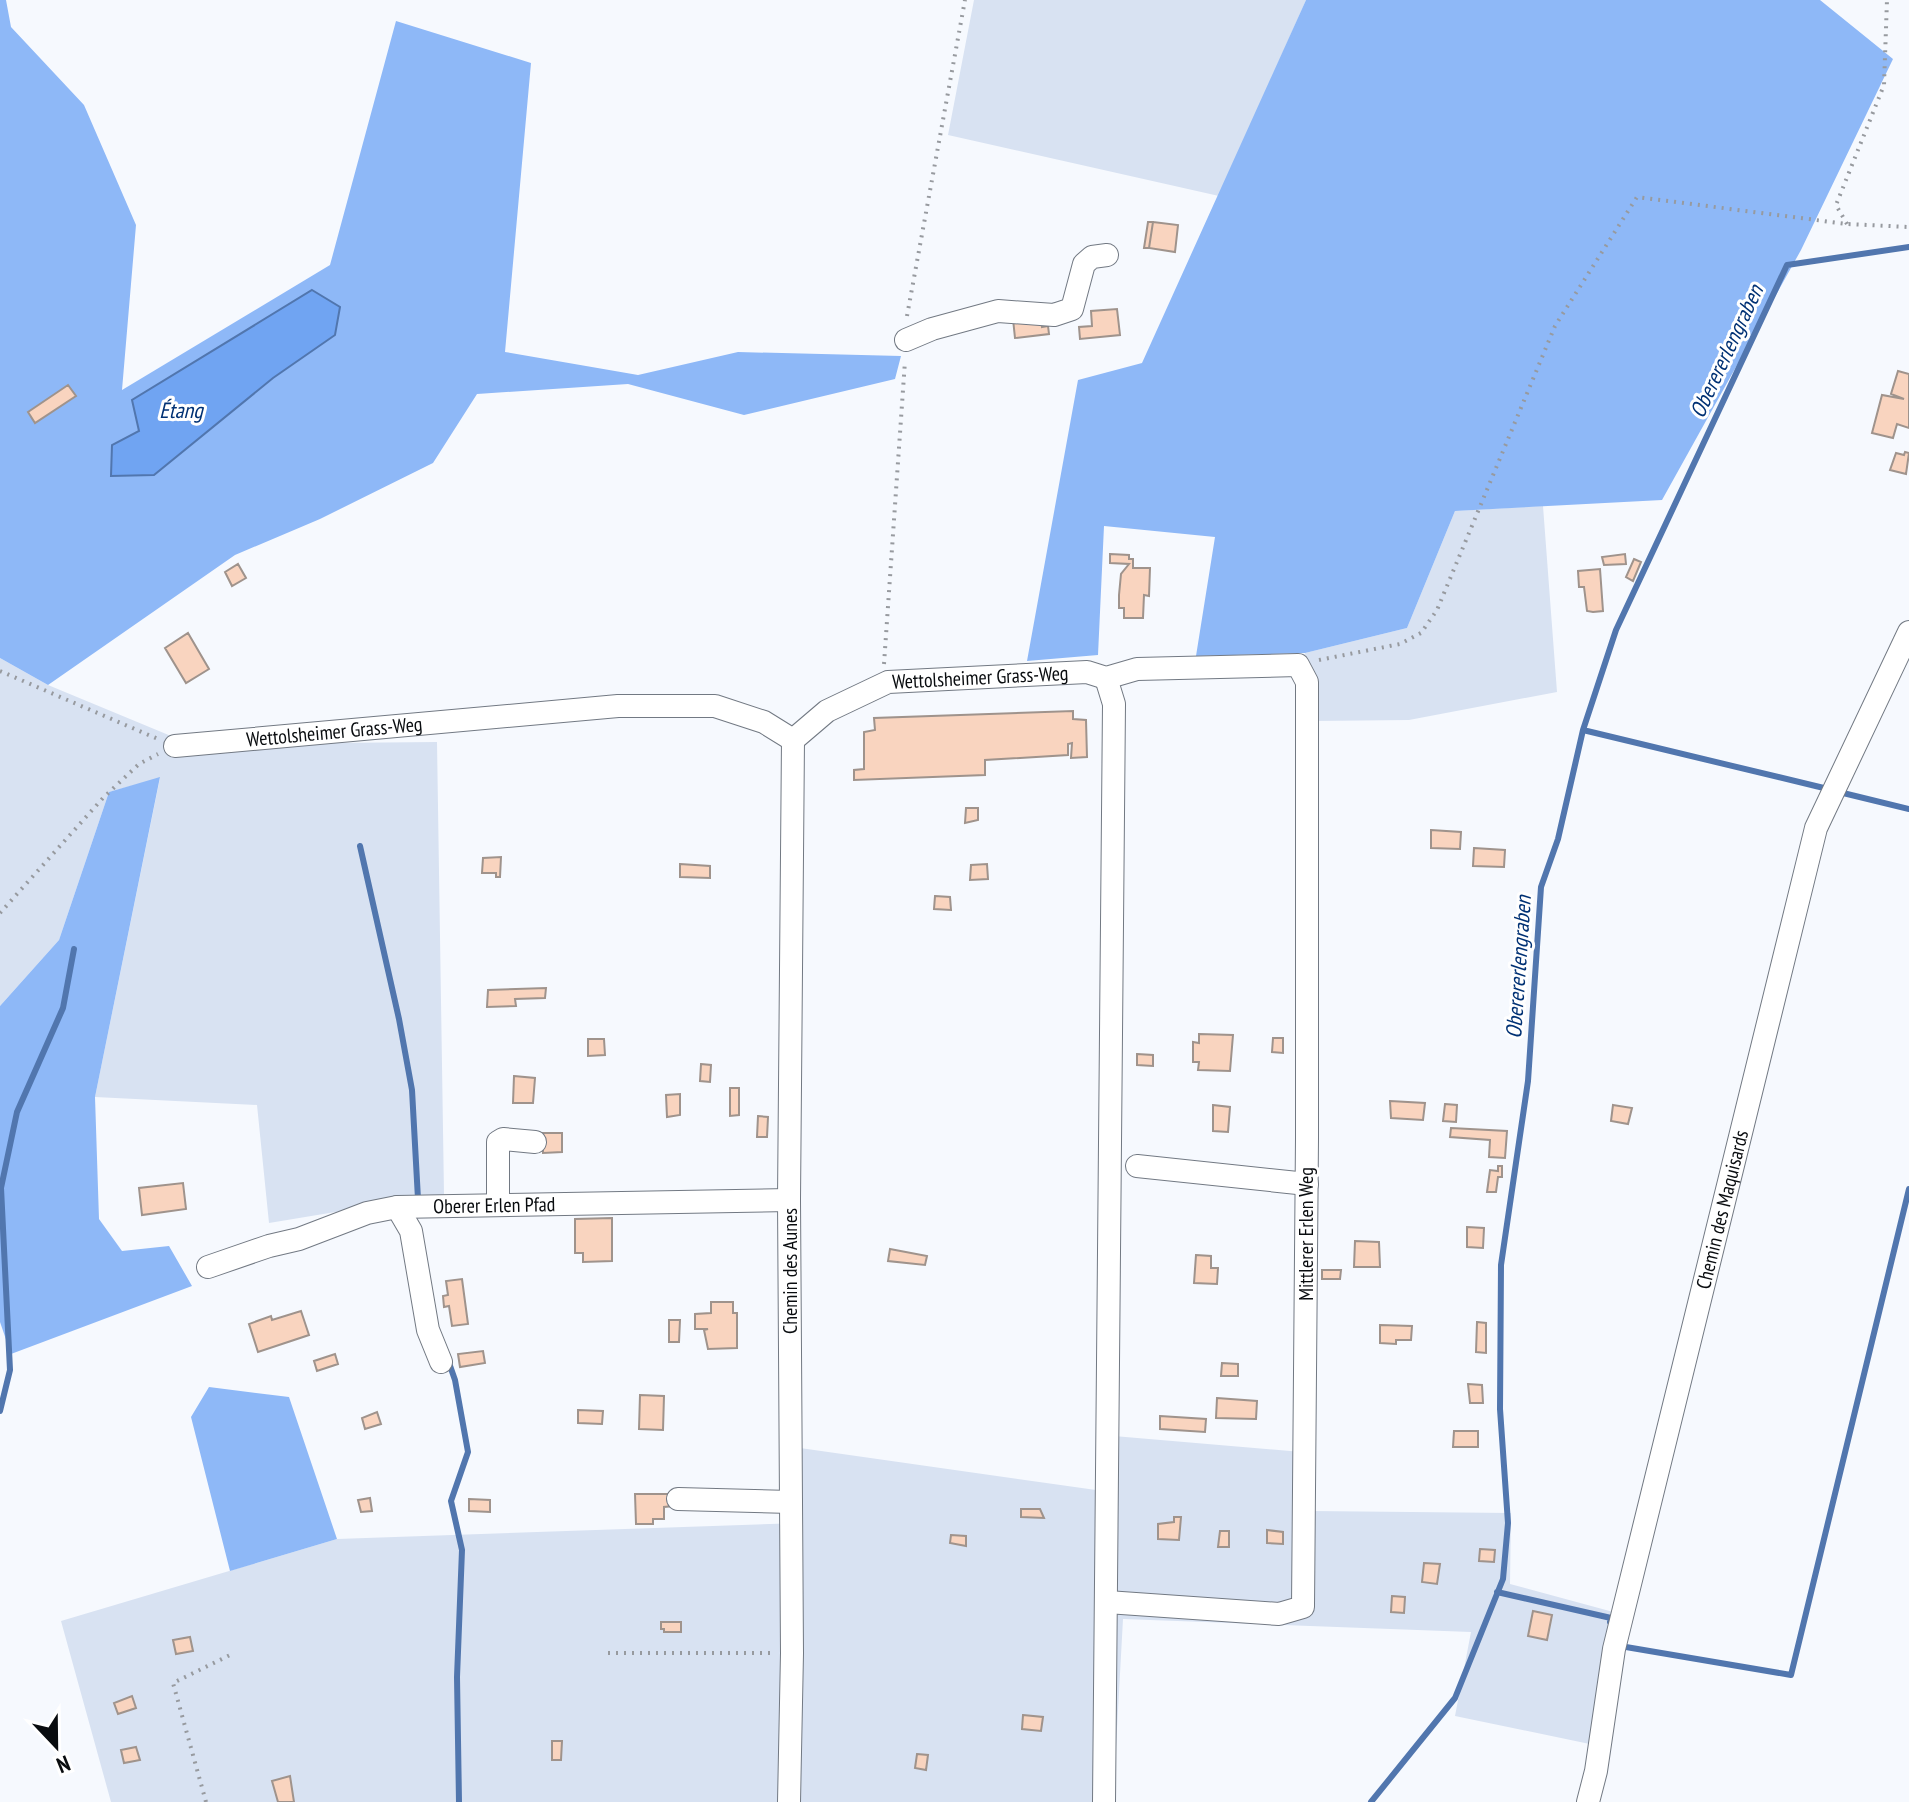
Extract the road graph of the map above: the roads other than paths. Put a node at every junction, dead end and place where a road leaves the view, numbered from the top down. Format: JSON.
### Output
{"nodes":[{"id":1,"x":1107,"y":255,"type":"dead end"},
{"id":2,"x":906,"y":340,"type":"dead end"},
{"id":3,"x":1909,"y":632,"type":"edge"},
{"id":4,"x":1298,"y":665,"type":"joint"},
{"id":5,"x":1106,"y":678,"type":"junction"},
{"id":6,"x":793,"y":740,"type":"junction"},
{"id":7,"x":175,"y":746,"type":"road end"},
{"id":8,"x":535,"y":1142,"type":"dead end"},
{"id":9,"x":1137,"y":1166,"type":"dead end"},
{"id":10,"x":1307,"y":1184,"type":"junction"},
{"id":11,"x":789,"y":1200,"type":"junction"},
{"id":12,"x":498,"y":1205,"type":"junction"},
{"id":13,"x":397,"y":1207,"type":"junction"},
{"id":14,"x":208,"y":1267,"type":"dead end"},
{"id":15,"x":441,"y":1362,"type":"dead end"},
{"id":16,"x":678,"y":1499,"type":"dead end"},
{"id":17,"x":791,"y":1502,"type":"junction"},
{"id":18,"x":1107,"y":1602,"type":"junction"},
{"id":19,"x":789,"y":1802,"type":"edge"},
{"id":20,"x":1104,"y":1802,"type":"edge"},
{"id":21,"x":1588,"y":1802,"type":"edge"}],
"edges":[{"from":1,"to":2,"type":"street"},
{"from":3,"to":21,"type":"street","name":"Chemin des Maquisards"},
{"from":4,"to":5,"type":"street","name":"Wettolsheimer Grass-Weg"},
{"from":4,"to":10,"type":"street","name":"Mittlerer Erlen Weg"},
{"from":5,"to":6,"type":"street","name":"Wettolsheimer Grass-Weg"},
{"from":5,"to":18,"type":"street"},
{"from":6,"to":7,"type":"street","name":"Wettolsheimer Grass-Weg"},
{"from":6,"to":11,"type":"street","name":"Chemin des Aunes"},
{"from":8,"to":12,"type":"street"},
{"from":9,"to":10,"type":"street"},
{"from":10,"to":18,"type":"street","name":"Mittlerer Erlen Weg"},
{"from":11,"to":12,"type":"street","name":"Oberer Erlen Pfad"},
{"from":11,"to":17,"type":"street","name":"Chemin des Aunes"},
{"from":12,"to":13,"type":"street","name":"Oberer Erlen Pfad"},
{"from":13,"to":14,"type":"street","name":"Oberer Erlen Pfad"},
{"from":13,"to":15,"type":"street"},
{"from":16,"to":17,"type":"street"},
{"from":17,"to":19,"type":"street","name":"Chemin des Aunes"},
{"from":18,"to":20,"type":"street"}]}
